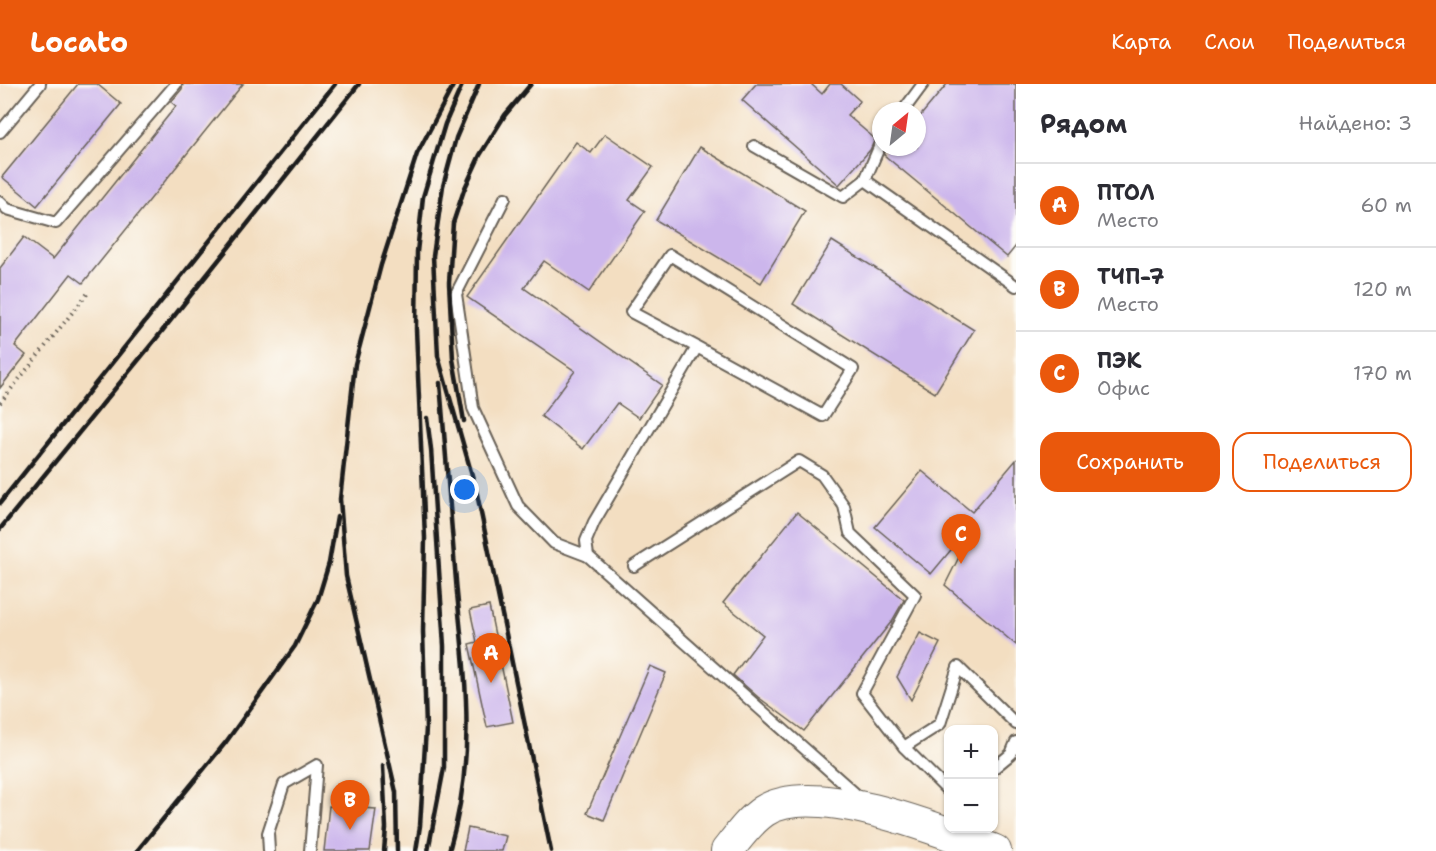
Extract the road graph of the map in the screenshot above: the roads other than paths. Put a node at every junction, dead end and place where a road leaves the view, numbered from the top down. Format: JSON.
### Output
{"nodes":[{"id":1,"x":40,"y":84,"type":"edge"},
{"id":2,"x":176,"y":84,"type":"edge"},
{"id":3,"x":923,"y":84,"type":"edge"},
{"id":4,"x":910,"y":102,"type":"edge"},
{"id":5,"x":0,"y":132,"type":"edge"},
{"id":6,"x":754,"y":146,"type":"dead end"},
{"id":7,"x":875,"y":156,"type":"edge"},
{"id":8,"x":865,"y":180,"type":"junction"},
{"id":9,"x":505,"y":198,"type":"dead end"},
{"id":10,"x":0,"y":202,"type":"edge"},
{"id":11,"x":1016,"y":286,"type":"edge"},
{"id":12,"x":697,"y":347,"type":"junction"},
{"id":13,"x":588,"y":556,"type":"junction"},
{"id":14,"x":634,"y":566,"type":"dead end"},
{"id":15,"x":1016,"y":724,"type":"edge"},
{"id":16,"x":1016,"y":742,"type":"edge"},
{"id":17,"x":904,"y":747,"type":"junction"},
{"id":18,"x":998,"y":764,"type":"edge"},
{"id":19,"x":944,"y":787,"type":"edge"},
{"id":20,"x":875,"y":811,"type":"junction"},
{"id":21,"x":968,"y":841,"type":"edge"},
{"id":22,"x":269,"y":851,"type":"edge"},
{"id":23,"x":310,"y":851,"type":"edge"},
{"id":24,"x":726,"y":851,"type":"edge"}],
"edges":[{"from":1,"to":5,"type":"lane"},
{"from":2,"to":10,"type":"lane"},
{"from":3,"to":4,"type":"lane"},
{"from":6,"to":8,"type":"lane"},
{"from":7,"to":8,"type":"lane"},
{"from":8,"to":11,"type":"lane"},
{"from":9,"to":13,"type":"lane"},
{"from":12,"to":12,"type":"lane"},
{"from":12,"to":13,"type":"lane"},
{"from":13,"to":20,"type":"lane"},
{"from":14,"to":17,"type":"lane"},
{"from":15,"to":17,"type":"lane"},
{"from":16,"to":18,"type":"lane"},
{"from":17,"to":19,"type":"lane"},
{"from":20,"to":21,"type":"main road"},
{"from":20,"to":24,"type":"main road"},
{"from":22,"to":23,"type":"lane"}]}
